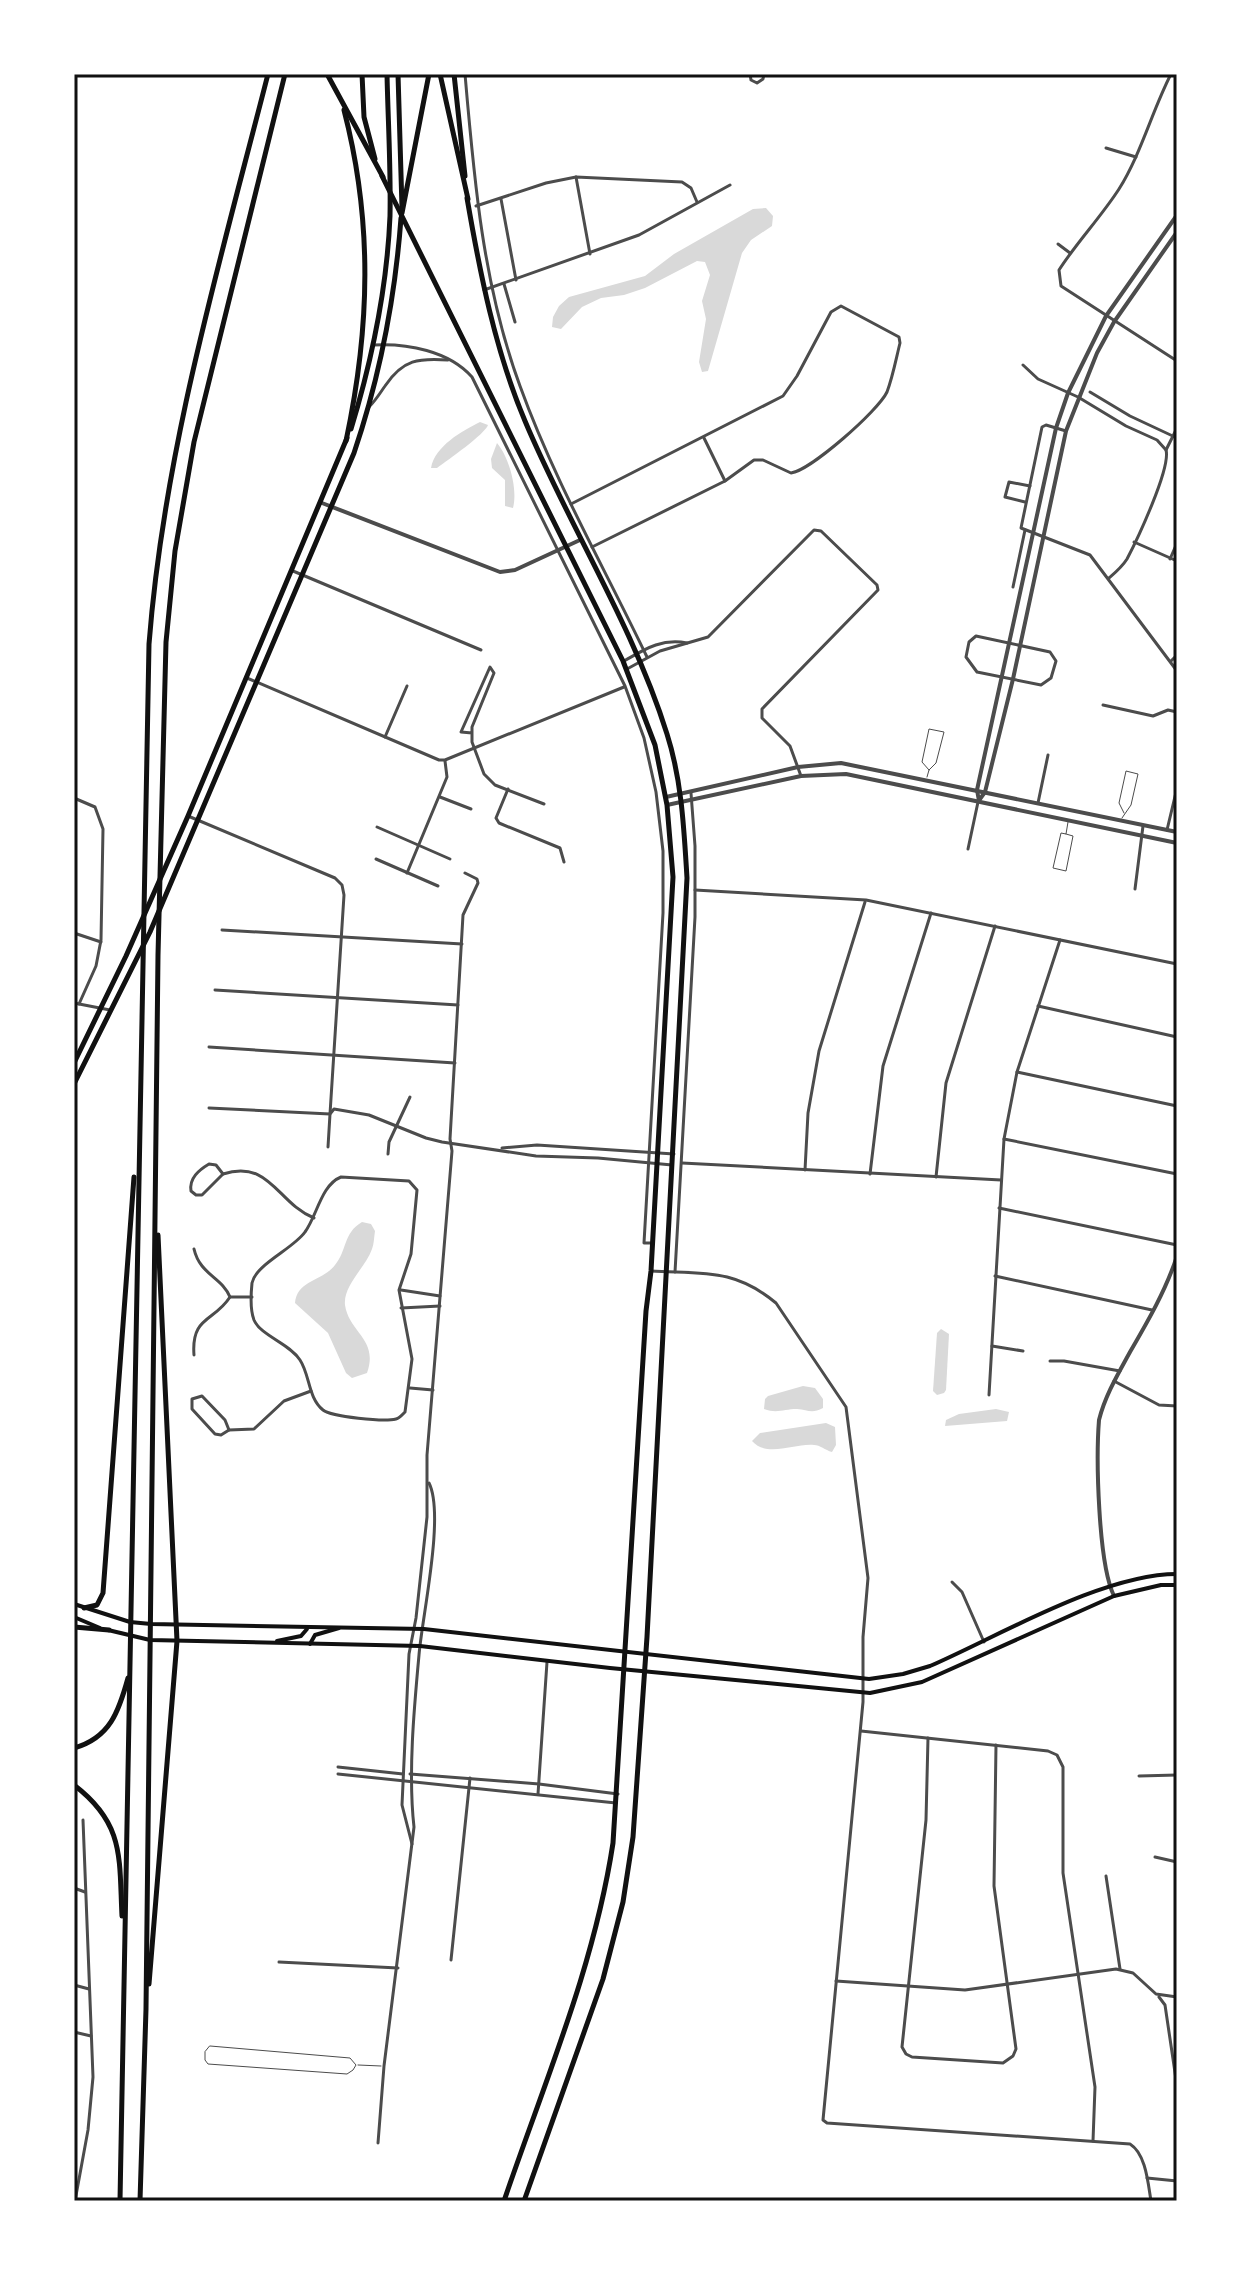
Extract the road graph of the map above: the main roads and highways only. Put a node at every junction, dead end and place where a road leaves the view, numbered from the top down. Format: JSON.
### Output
{"nodes":[{"id":1,"x":268,"y":74,"type":"edge"},
{"id":2,"x":285,"y":74,"type":"edge"},
{"id":3,"x":327,"y":74,"type":"edge"},
{"id":4,"x":362,"y":74,"type":"edge"},
{"id":5,"x":387,"y":74,"type":"edge"},
{"id":6,"x":398,"y":74,"type":"edge"},
{"id":7,"x":429,"y":74,"type":"edge"},
{"id":8,"x":440,"y":74,"type":"edge"},
{"id":9,"x":454,"y":74,"type":"edge"},
{"id":10,"x":344,"y":110,"type":"junction"},
{"id":11,"x":383,"y":177,"type":"junction"},
{"id":12,"x":468,"y":199,"type":"junction"},
{"id":13,"x":402,"y":213,"type":"junction"},
{"id":14,"x":346,"y":441,"type":"junction"},
{"id":15,"x":74,"y":1063,"type":"edge"},
{"id":16,"x":678,"y":1069,"type":"junction"},
{"id":17,"x":686,"y":1069,"type":"road end"},
{"id":18,"x":74,"y":1084,"type":"edge"},
{"id":19,"x":139,"y":1120,"type":"junction"},
{"id":20,"x":155,"y":1194,"type":"junction"},
{"id":21,"x":1177,"y":1574,"type":"edge"},
{"id":22,"x":1177,"y":1585,"type":"edge"},
{"id":23,"x":74,"y":1604,"type":"edge"},
{"id":24,"x":84,"y":1608,"type":"junction"},
{"id":25,"x":74,"y":1617,"type":"edge"},
{"id":26,"x":74,"y":1627,"type":"edge"},
{"id":27,"x":177,"y":1627,"type":"junction"},
{"id":28,"x":341,"y":1627,"type":"junction"},
{"id":29,"x":307,"y":1628,"type":"junction"},
{"id":30,"x":109,"y":1630,"type":"junction"},
{"id":31,"x":177,"y":1641,"type":"junction"},
{"id":32,"x":271,"y":1643,"type":"junction"},
{"id":33,"x":310,"y":1644,"type":"junction"},
{"id":34,"x":626,"y":1653,"type":"junction"},
{"id":35,"x":646,"y":1655,"type":"junction"},
{"id":36,"x":130,"y":1669,"type":"junction"},
{"id":37,"x":625,"y":1669,"type":"junction"},
{"id":38,"x":645,"y":1671,"type":"junction"},
{"id":39,"x":74,"y":1748,"type":"edge"},
{"id":40,"x":74,"y":1785,"type":"edge"},
{"id":41,"x":124,"y":1958,"type":"junction"},
{"id":42,"x":146,"y":2009,"type":"junction"},
{"id":43,"x":120,"y":2201,"type":"edge"},
{"id":44,"x":140,"y":2201,"type":"edge"},
{"id":45,"x":504,"y":2201,"type":"edge"},
{"id":46,"x":524,"y":2201,"type":"edge"}],
"edges":[{"from":1,"to":19,"type":"main road"},
{"from":2,"to":20,"type":"main road"},
{"from":3,"to":10,"type":"main road"},
{"from":4,"to":11,"type":"main road"},
{"from":5,"to":14,"type":"main road"},
{"from":6,"to":13,"type":"main road"},
{"from":7,"to":13,"type":"main road"},
{"from":8,"to":12,"type":"main road"},
{"from":9,"to":12,"type":"main road"},
{"from":10,"to":11,"type":"main road"},
{"from":10,"to":14,"type":"main road"},
{"from":11,"to":34,"type":"main road"},
{"from":12,"to":16,"type":"main road"},
{"from":13,"to":18,"type":"main road"},
{"from":14,"to":15,"type":"main road"},
{"from":16,"to":17,"type":"main road"},
{"from":16,"to":35,"type":"main road"},
{"from":19,"to":24,"type":"main road"},
{"from":19,"to":36,"type":"main road"},
{"from":20,"to":27,"type":"main road"},
{"from":20,"to":42,"type":"main road"},
{"from":21,"to":35,"type":"main road"},
{"from":22,"to":38,"type":"main road"},
{"from":23,"to":24,"type":"main road"},
{"from":24,"to":27,"type":"main road"},
{"from":25,"to":30,"type":"main road"},
{"from":26,"to":30,"type":"main road"},
{"from":27,"to":29,"type":"main road"},
{"from":27,"to":31,"type":"main road"},
{"from":28,"to":29,"type":"main road"},
{"from":28,"to":33,"type":"main road"},
{"from":28,"to":34,"type":"main road"},
{"from":29,"to":32,"type":"main road"},
{"from":30,"to":31,"type":"main road"},
{"from":31,"to":32,"type":"main road"},
{"from":31,"to":42,"type":"main road"},
{"from":32,"to":33,"type":"main road"},
{"from":33,"to":37,"type":"main road"},
{"from":34,"to":35,"type":"main road"},
{"from":34,"to":37,"type":"main road"},
{"from":35,"to":38,"type":"main road"},
{"from":36,"to":39,"type":"main road"},
{"from":36,"to":41,"type":"main road"},
{"from":37,"to":38,"type":"main road"},
{"from":37,"to":45,"type":"main road"},
{"from":38,"to":46,"type":"main road"},
{"from":40,"to":41,"type":"main road"},
{"from":41,"to":43,"type":"main road"},
{"from":42,"to":44,"type":"main road"}]}
